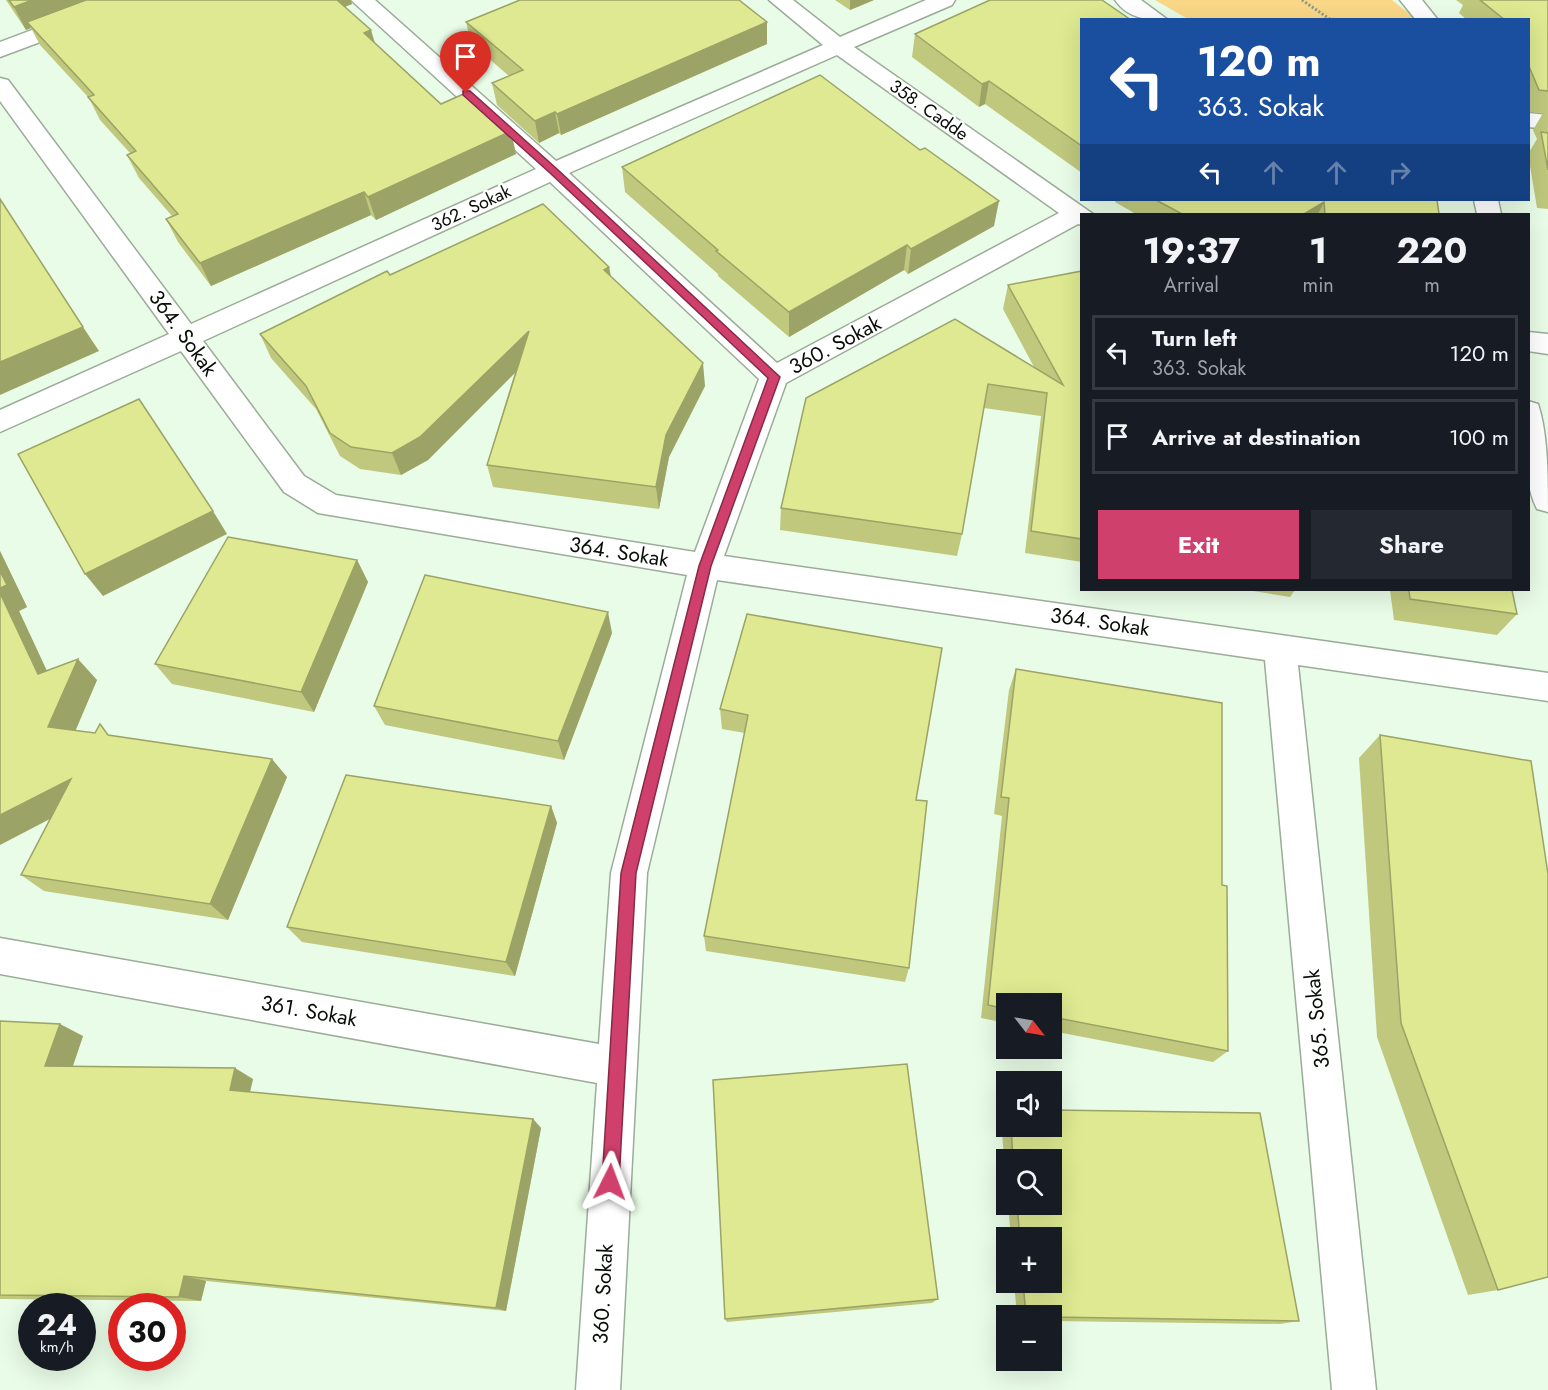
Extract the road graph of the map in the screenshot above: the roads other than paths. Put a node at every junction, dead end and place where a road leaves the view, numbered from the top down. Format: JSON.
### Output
{"nodes":[{"id":1,"x":131,"y":0,"type":"edge"},
{"id":2,"x":362,"y":0,"type":"edge"},
{"id":3,"x":780,"y":0,"type":"edge"},
{"id":4,"x":944,"y":0,"type":"edge"},
{"id":5,"x":1126,"y":0,"type":"edge"},
{"id":6,"x":1411,"y":0,"type":"edge"},
{"id":7,"x":1155,"y":18,"type":"edge"},
{"id":8,"x":1426,"y":18,"type":"edge"},
{"id":9,"x":838,"y":46,"type":"junction"},
{"id":10,"x":0,"y":51,"type":"edge"},
{"id":11,"x":0,"y":85,"type":"edge"},
{"id":12,"x":1530,"y":120,"type":"edge"},
{"id":13,"x":1548,"y":123,"type":"edge"},
{"id":14,"x":553,"y":171,"type":"junction"},
{"id":15,"x":1079,"y":215,"type":"edge"},
{"id":16,"x":186,"y":338,"type":"junction"},
{"id":17,"x":1530,"y":341,"type":"edge"},
{"id":18,"x":1548,"y":344,"type":"edge"},
{"id":19,"x":774,"y":377,"type":"junction"},
{"id":20,"x":1530,"y":420,"type":"edge"},
{"id":21,"x":0,"y":422,"type":"edge"},
{"id":22,"x":1548,"y":501,"type":"edge"},
{"id":23,"x":705,"y":566,"type":"junction"},
{"id":24,"x":1280,"y":648,"type":"junction"},
{"id":25,"x":1548,"y":687,"type":"edge"},
{"id":26,"x":0,"y":956,"type":"edge"},
{"id":27,"x":617,"y":1067,"type":"junction"},
{"id":28,"x":598,"y":1390,"type":"edge"},
{"id":29,"x":1354,"y":1390,"type":"edge"}],
"edges":[{"from":1,"to":10,"type":"street"},
{"from":2,"to":14,"type":"street"},
{"from":3,"to":9,"type":"street","name":"358. Cadde"},
{"from":4,"to":9,"type":"street","name":"362. Sokak"},
{"from":5,"to":7,"type":"street"},
{"from":6,"to":8,"type":"street"},
{"from":9,"to":14,"type":"street","name":"362. Sokak"},
{"from":9,"to":15,"type":"street","name":"358. Cadde"},
{"from":11,"to":16,"type":"street","name":"364. Sokak"},
{"from":12,"to":13,"type":"street"},
{"from":14,"to":16,"type":"street","name":"362. Sokak"},
{"from":14,"to":19,"type":"street"},
{"from":15,"to":19,"type":"street","name":"360. Sokak"},
{"from":16,"to":21,"type":"street","name":"362. Sokak"},
{"from":16,"to":23,"type":"street","name":"364. Sokak"},
{"from":17,"to":18,"type":"street"},
{"from":19,"to":23,"type":"street","name":"360. Sokak"},
{"from":20,"to":22,"type":"street"},
{"from":23,"to":24,"type":"street","name":"364. Sokak"},
{"from":23,"to":27,"type":"street","name":"360. Sokak"},
{"from":24,"to":25,"type":"street","name":"364. Sokak"},
{"from":24,"to":29,"type":"street","name":"365. Sokak"},
{"from":26,"to":27,"type":"street","name":"361. Sokak"},
{"from":27,"to":28,"type":"street","name":"360. Sokak"}]}
